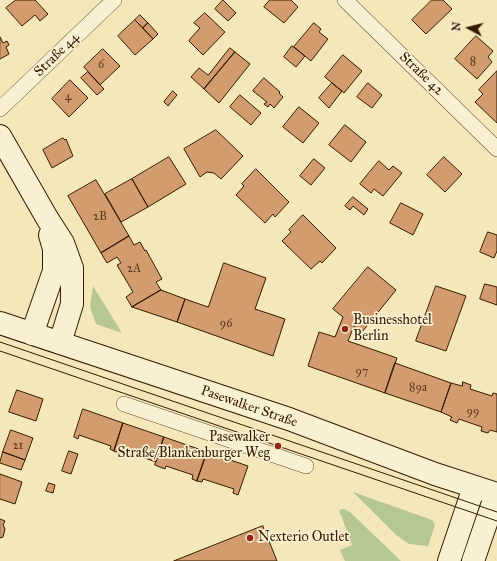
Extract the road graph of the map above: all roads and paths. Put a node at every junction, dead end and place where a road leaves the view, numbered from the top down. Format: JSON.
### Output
{"nodes":[{"id":1,"x":114,"y":0,"type":"edge"},
{"id":2,"x":345,"y":0,"type":"edge"},
{"id":3,"x":0,"y":109,"type":"edge"},
{"id":4,"x":0,"y":136,"type":"edge"},
{"id":5,"x":497,"y":149,"type":"edge"},
{"id":6,"x":47,"y":218,"type":"junction"},
{"id":7,"x":0,"y":323,"type":"edge"},
{"id":8,"x":32,"y":334,"type":"junction"},
{"id":9,"x":60,"y":343,"type":"junction"},
{"id":10,"x":124,"y":404,"type":"dead end"},
{"id":11,"x":306,"y":466,"type":"dead end"},
{"id":12,"x":474,"y":487,"type":"junction"},
{"id":13,"x":497,"y":494,"type":"edge"},
{"id":14,"x":449,"y":561,"type":"edge"},
{"id":15,"x":473,"y":561,"type":"edge"}],
"edges":[{"from":1,"to":3,"type":"street","name":"Straße 44"},
{"from":2,"to":5,"type":"street","name":"Straße 42"},
{"from":4,"to":6,"type":"main road"},
{"from":6,"to":8,"type":"main road"},
{"from":6,"to":9,"type":"main road"},
{"from":7,"to":8,"type":"main road","name":"Pasewalker Straße"},
{"from":8,"to":9,"type":"main road","name":"Pasewalker Straße"},
{"from":9,"to":12,"type":"main road","name":"Pasewalker Straße"},
{"from":10,"to":11,"type":"street"},
{"from":12,"to":13,"type":"main road","name":"Pasewalker Straße"},
{"from":12,"to":14,"type":"main road"},
{"from":13,"to":15,"type":"main road"}]}
